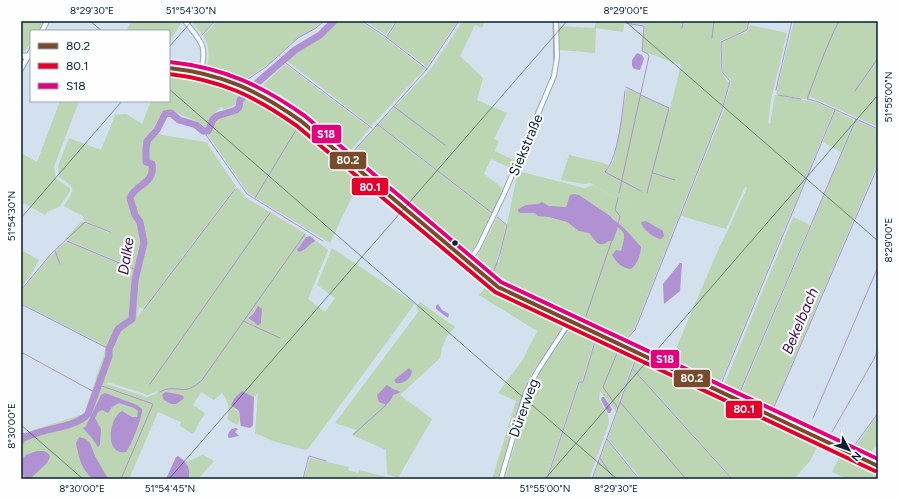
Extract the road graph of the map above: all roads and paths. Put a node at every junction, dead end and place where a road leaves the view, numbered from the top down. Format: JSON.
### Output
{"nodes":[{"id":1,"x":47,"y":21,"type":"edge"},
{"id":2,"x":185,"y":21,"type":"edge"},
{"id":3,"x":556,"y":21,"type":"edge"},
{"id":4,"x":42,"y":30,"type":"edge"},
{"id":5,"x":21,"y":56,"type":"edge"},
{"id":6,"x":29,"y":56,"type":"edge"},
{"id":7,"x":21,"y":68,"type":"edge"},
{"id":8,"x":170,"y":68,"type":"edge"},
{"id":9,"x":201,"y":72,"type":"junction"},
{"id":10,"x":468,"y":262,"type":"junction"},
{"id":11,"x":570,"y":321,"type":"junction"},
{"id":12,"x":878,"y":466,"type":"edge"},
{"id":13,"x":501,"y":479,"type":"edge"}],
"edges":[{"from":1,"to":4,"type":"street"},
{"from":2,"to":9,"type":"street"},
{"from":3,"to":10,"type":"street","name":"Siekstraße"},
{"from":5,"to":6,"type":"main road"},
{"from":6,"to":7,"type":"street"},
{"from":8,"to":9,"type":"main road"},
{"from":9,"to":10,"type":"main road"},
{"from":10,"to":11,"type":"main road"},
{"from":11,"to":12,"type":"main road"},
{"from":11,"to":13,"type":"street","name":"Dürerweg"}]}
